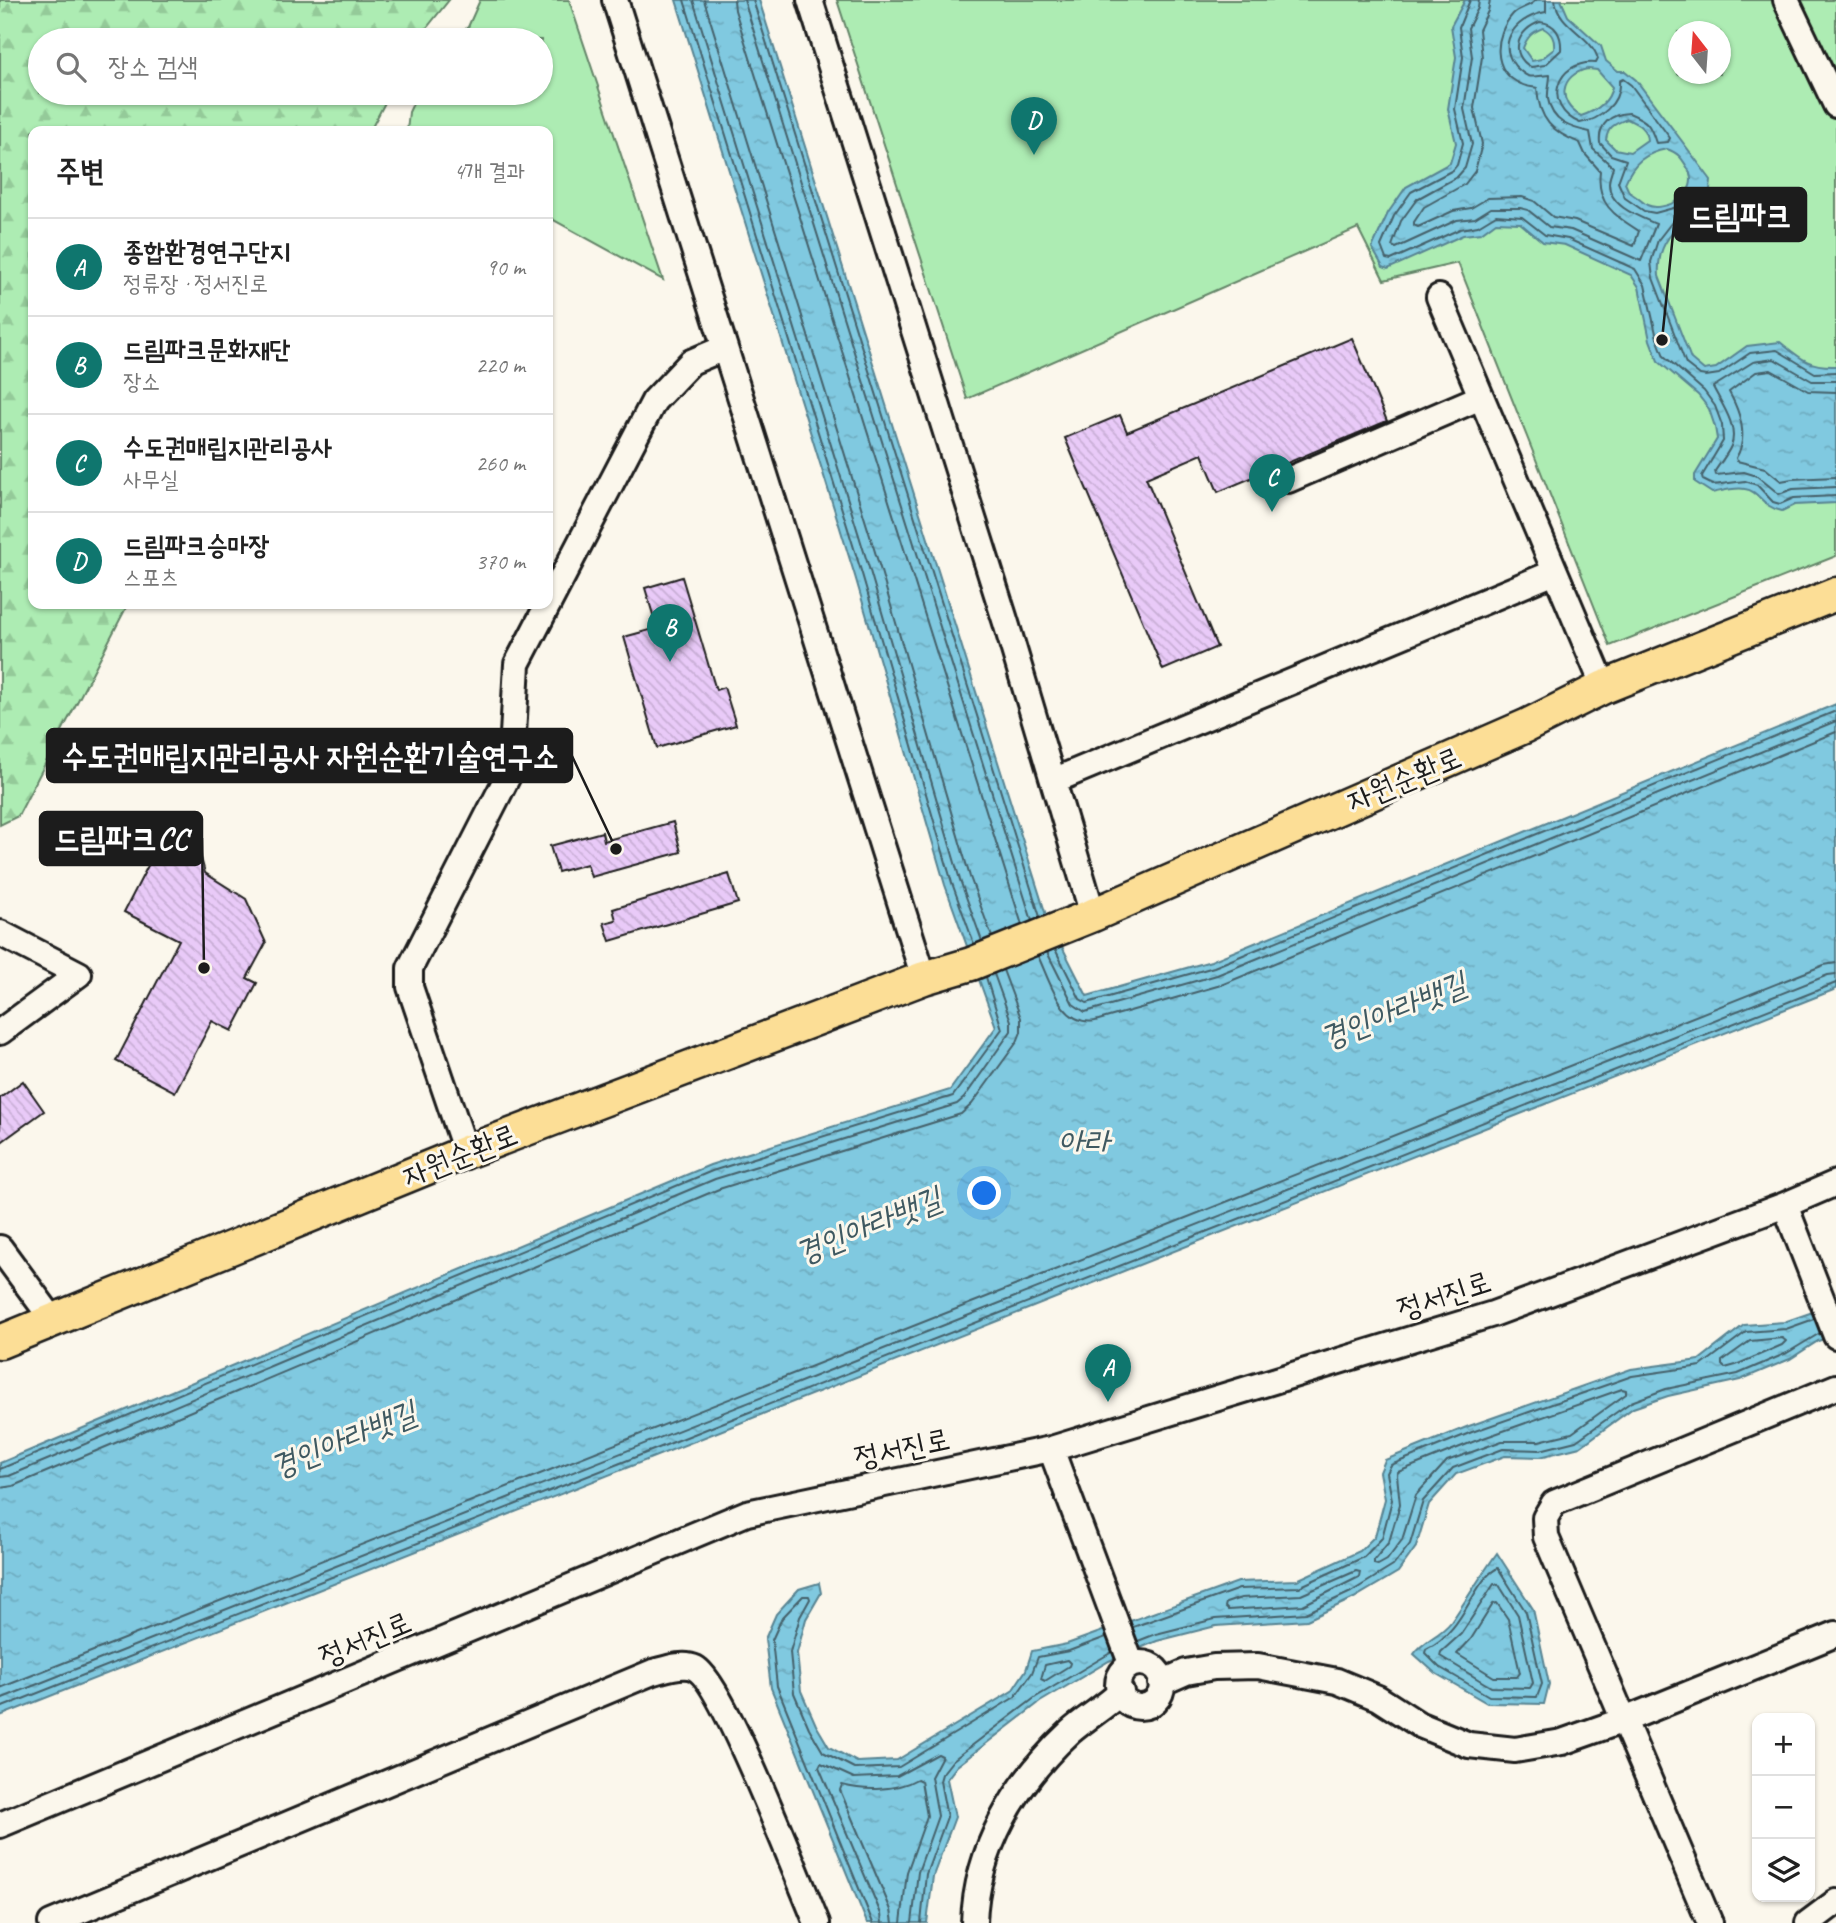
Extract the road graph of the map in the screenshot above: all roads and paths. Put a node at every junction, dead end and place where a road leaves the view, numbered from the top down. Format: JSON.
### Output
{"nodes":[{"id":1,"x":615,"y":0,"type":"edge"},
{"id":2,"x":810,"y":0,"type":"edge"},
{"id":3,"x":1786,"y":0,"type":"edge"},
{"id":4,"x":1836,"y":105,"type":"edge"},
{"id":5,"x":1439,"y":297,"type":"dead end"},
{"id":6,"x":724,"y":348,"type":"junction"},
{"id":7,"x":1481,"y":397,"type":"junction"},
{"id":8,"x":1288,"y":480,"type":"dead end"},
{"id":9,"x":1555,"y":572,"type":"junction"},
{"id":10,"x":1836,"y":594,"type":"edge"},
{"id":11,"x":553,"y":595,"type":"edge"},
{"id":12,"x":546,"y":609,"type":"edge"},
{"id":13,"x":1604,"y":687,"type":"junction"},
{"id":14,"x":1053,"y":781,"type":"junction"},
{"id":15,"x":1085,"y":918,"type":"junction"},
{"id":16,"x":0,"y":933,"type":"edge"},
{"id":17,"x":923,"y":978,"type":"junction"},
{"id":18,"x":0,"y":1032,"type":"edge"},
{"id":19,"x":466,"y":1152,"type":"junction"},
{"id":20,"x":1836,"y":1183,"type":"edge"},
{"id":21,"x":1785,"y":1205,"type":"junction"},
{"id":22,"x":0,"y":1248,"type":"edge"},
{"id":23,"x":53,"y":1320,"type":"junction"},
{"id":24,"x":1836,"y":1336,"type":"edge"},
{"id":25,"x":0,"y":1342,"type":"edge"},
{"id":26,"x":1836,"y":1387,"type":"edge"},
{"id":27,"x":1051,"y":1449,"type":"junction"},
{"id":28,"x":1836,"y":1634,"type":"edge"},
{"id":29,"x":1131,"y":1663,"type":"junction"},
{"id":30,"x":1161,"y":1683,"type":"junction"},
{"id":31,"x":1121,"y":1692,"type":"junction"},
{"id":32,"x":1624,"y":1720,"type":"junction"},
{"id":33,"x":0,"y":1825,"type":"edge"},
{"id":34,"x":1836,"y":1902,"type":"edge"},
{"id":35,"x":51,"y":1923,"type":"edge"},
{"id":36,"x":817,"y":1923,"type":"edge"},
{"id":37,"x":974,"y":1923,"type":"edge"},
{"id":38,"x":1710,"y":1923,"type":"edge"},
{"id":39,"x":1808,"y":1923,"type":"edge"}],
"edges":[{"from":1,"to":6,"type":"street"},
{"from":2,"to":14,"type":"street"},
{"from":3,"to":4,"type":"street"},
{"from":5,"to":7,"type":"street"},
{"from":6,"to":11,"type":"street"},
{"from":6,"to":17,"type":"street"},
{"from":7,"to":8,"type":"street"},
{"from":7,"to":9,"type":"street"},
{"from":9,"to":13,"type":"street"},
{"from":9,"to":14,"type":"street"},
{"from":10,"to":13,"type":"main road","name":"자원순환로"},
{"from":12,"to":19,"type":"street"},
{"from":13,"to":15,"type":"main road","name":"자원순환로"},
{"from":14,"to":15,"type":"street"},
{"from":15,"to":17,"type":"main road","name":"자원순환로"},
{"from":16,"to":18,"type":"street"},
{"from":17,"to":19,"type":"main road","name":"자원순환로"},
{"from":19,"to":23,"type":"main road","name":"자원순환로"},
{"from":20,"to":21,"type":"street","name":"정서진로"},
{"from":21,"to":24,"type":"street"},
{"from":21,"to":27,"type":"street","name":"정서진로"},
{"from":22,"to":23,"type":"street"},
{"from":23,"to":25,"type":"main road","name":"자원순환로"},
{"from":26,"to":32,"type":"street"},
{"from":27,"to":29,"type":"street"},
{"from":27,"to":33,"type":"street","name":"정서진로"},
{"from":28,"to":32,"type":"street"},
{"from":29,"to":30,"type":"street"},
{"from":29,"to":31,"type":"street"},
{"from":30,"to":31,"type":"street"},
{"from":30,"to":32,"type":"street"},
{"from":31,"to":37,"type":"street"},
{"from":32,"to":38,"type":"street"},
{"from":34,"to":39,"type":"street"},
{"from":35,"to":36,"type":"street"}]}
